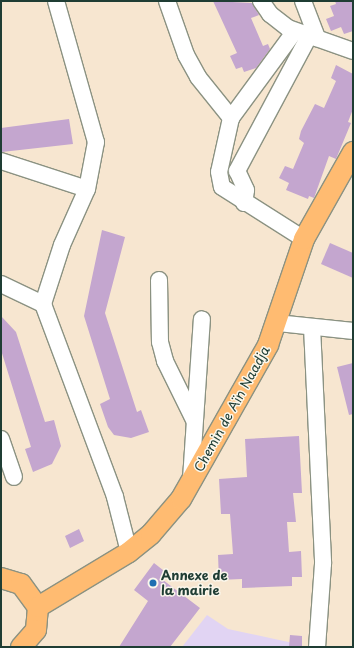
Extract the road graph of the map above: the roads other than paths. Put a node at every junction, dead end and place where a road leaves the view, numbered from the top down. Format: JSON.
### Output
{"nodes":[{"id":1,"x":56,"y":1,"type":"edge"},
{"id":2,"x":167,"y":1,"type":"edge"},
{"id":3,"x":262,"y":1,"type":"edge"},
{"id":4,"x":303,"y":1,"type":"edge"},
{"id":5,"x":307,"y":35,"type":"junction"},
{"id":6,"x":353,"y":51,"type":"edge"},
{"id":7,"x":231,"y":118,"type":"junction"},
{"id":8,"x":353,"y":152,"type":"edge"},
{"id":9,"x":1,"y":161,"type":"edge"},
{"id":10,"x":87,"y":188,"type":"junction"},
{"id":11,"x":244,"y":204,"type":"junction"},
{"id":12,"x":304,"y":240,"type":"junction"},
{"id":13,"x":159,"y":280,"type":"dead end"},
{"id":14,"x":1,"y":284,"type":"edge"},
{"id":15,"x":43,"y":304,"type":"junction"},
{"id":16,"x":202,"y":319,"type":"dead end"},
{"id":17,"x":277,"y":323,"type":"junction"},
{"id":18,"x":312,"y":327,"type":"junction"},
{"id":19,"x":353,"y":331,"type":"edge"},
{"id":20,"x":195,"y":422,"type":"junction"},
{"id":21,"x":1,"y":439,"type":"edge"},
{"id":22,"x":14,"y":477,"type":"dead end"},
{"id":23,"x":191,"y":481,"type":"junction"},
{"id":24,"x":129,"y":552,"type":"junction"},
{"id":25,"x":5,"y":577,"type":"edge"},
{"id":26,"x":38,"y":607,"type":"junction"},
{"id":27,"x":21,"y":647,"type":"edge"},
{"id":28,"x":317,"y":647,"type":"edge"}],
"edges":[{"from":1,"to":10,"type":"street"},
{"from":2,"to":7,"type":"street"},
{"from":3,"to":5,"type":"street"},
{"from":4,"to":5,"type":"street"},
{"from":5,"to":6,"type":"street"},
{"from":5,"to":7,"type":"street"},
{"from":5,"to":11,"type":"street"},
{"from":7,"to":11,"type":"street"},
{"from":8,"to":12,"type":"main road","name":"Chemin de Aïn Naadja"},
{"from":9,"to":10,"type":"street"},
{"from":10,"to":15,"type":"street"},
{"from":11,"to":12,"type":"street"},
{"from":12,"to":17,"type":"main road","name":"Chemin de Aïn Naadja"},
{"from":13,"to":20,"type":"street"},
{"from":14,"to":15,"type":"street"},
{"from":15,"to":24,"type":"street"},
{"from":16,"to":20,"type":"street"},
{"from":17,"to":18,"type":"street"},
{"from":17,"to":23,"type":"main road","name":"Chemin de Aïn Naadja"},
{"from":18,"to":19,"type":"street"},
{"from":18,"to":28,"type":"street"},
{"from":20,"to":23,"type":"street"},
{"from":21,"to":22,"type":"street"},
{"from":23,"to":24,"type":"main road","name":"Chemin de Aïn Naadja"},
{"from":24,"to":26,"type":"main road","name":"Chemin de Aïn Naadja"},
{"from":25,"to":26,"type":"main road"},
{"from":26,"to":27,"type":"main road"}]}
